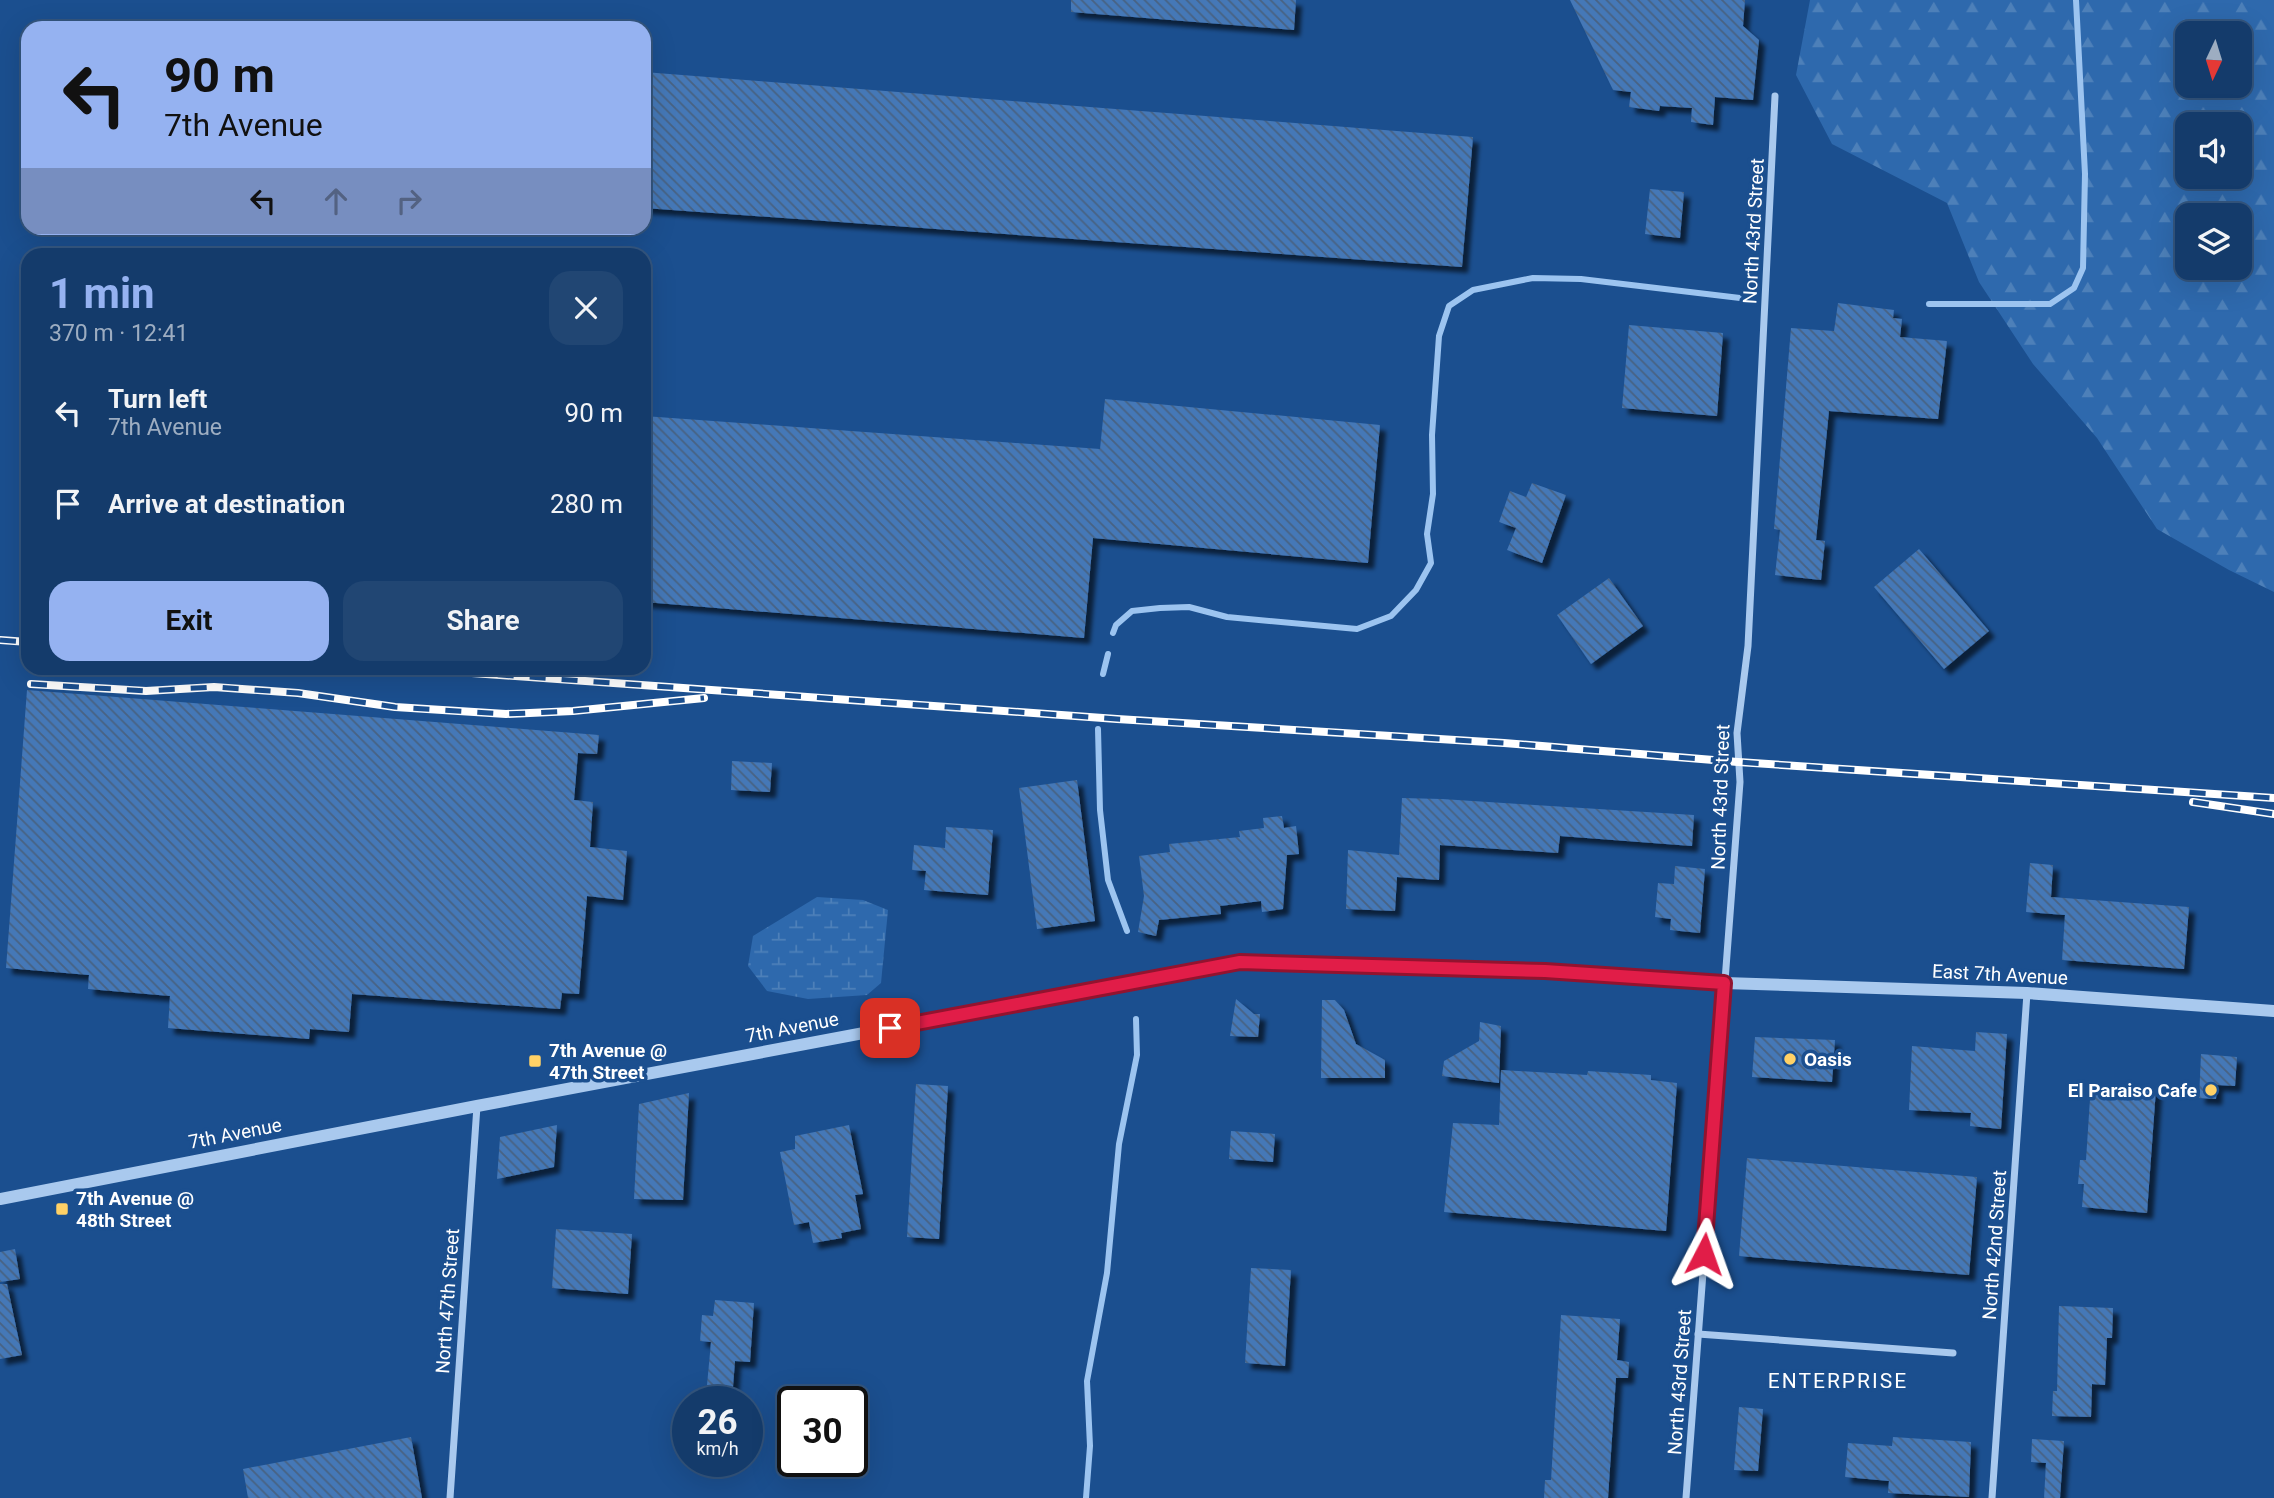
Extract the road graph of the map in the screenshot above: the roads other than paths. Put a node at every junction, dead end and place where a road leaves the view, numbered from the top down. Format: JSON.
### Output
{"nodes":[{"id":1,"x":1775,"y":96,"type":"dead end"},
{"id":2,"x":1724,"y":983,"type":"junction"},
{"id":3,"x":2028,"y":993,"type":"junction"},
{"id":4,"x":2274,"y":1011,"type":"edge"},
{"id":5,"x":477,"y":1106,"type":"junction"},
{"id":6,"x":0,"y":1199,"type":"edge"},
{"id":7,"x":1698,"y":1335,"type":"junction"},
{"id":8,"x":1953,"y":1353,"type":"dead end"},
{"id":9,"x":450,"y":1498,"type":"edge"},
{"id":10,"x":1686,"y":1498,"type":"edge"},
{"id":11,"x":1992,"y":1498,"type":"edge"}],
"edges":[{"from":1,"to":2,"type":"street","name":"North 43rd Street"},
{"from":2,"to":3,"type":"street","name":"East 7th Avenue"},
{"from":2,"to":5,"type":"street","name":"7th Avenue"},
{"from":2,"to":7,"type":"street","name":"North 43rd Street"},
{"from":3,"to":4,"type":"street","name":"East 7th Avenue"},
{"from":3,"to":11,"type":"street","name":"North 42nd Street"},
{"from":5,"to":6,"type":"street","name":"7th Avenue"},
{"from":5,"to":9,"type":"street","name":"North 47th Street"},
{"from":7,"to":8,"type":"street"},
{"from":7,"to":10,"type":"street","name":"North 43rd Street"}]}
